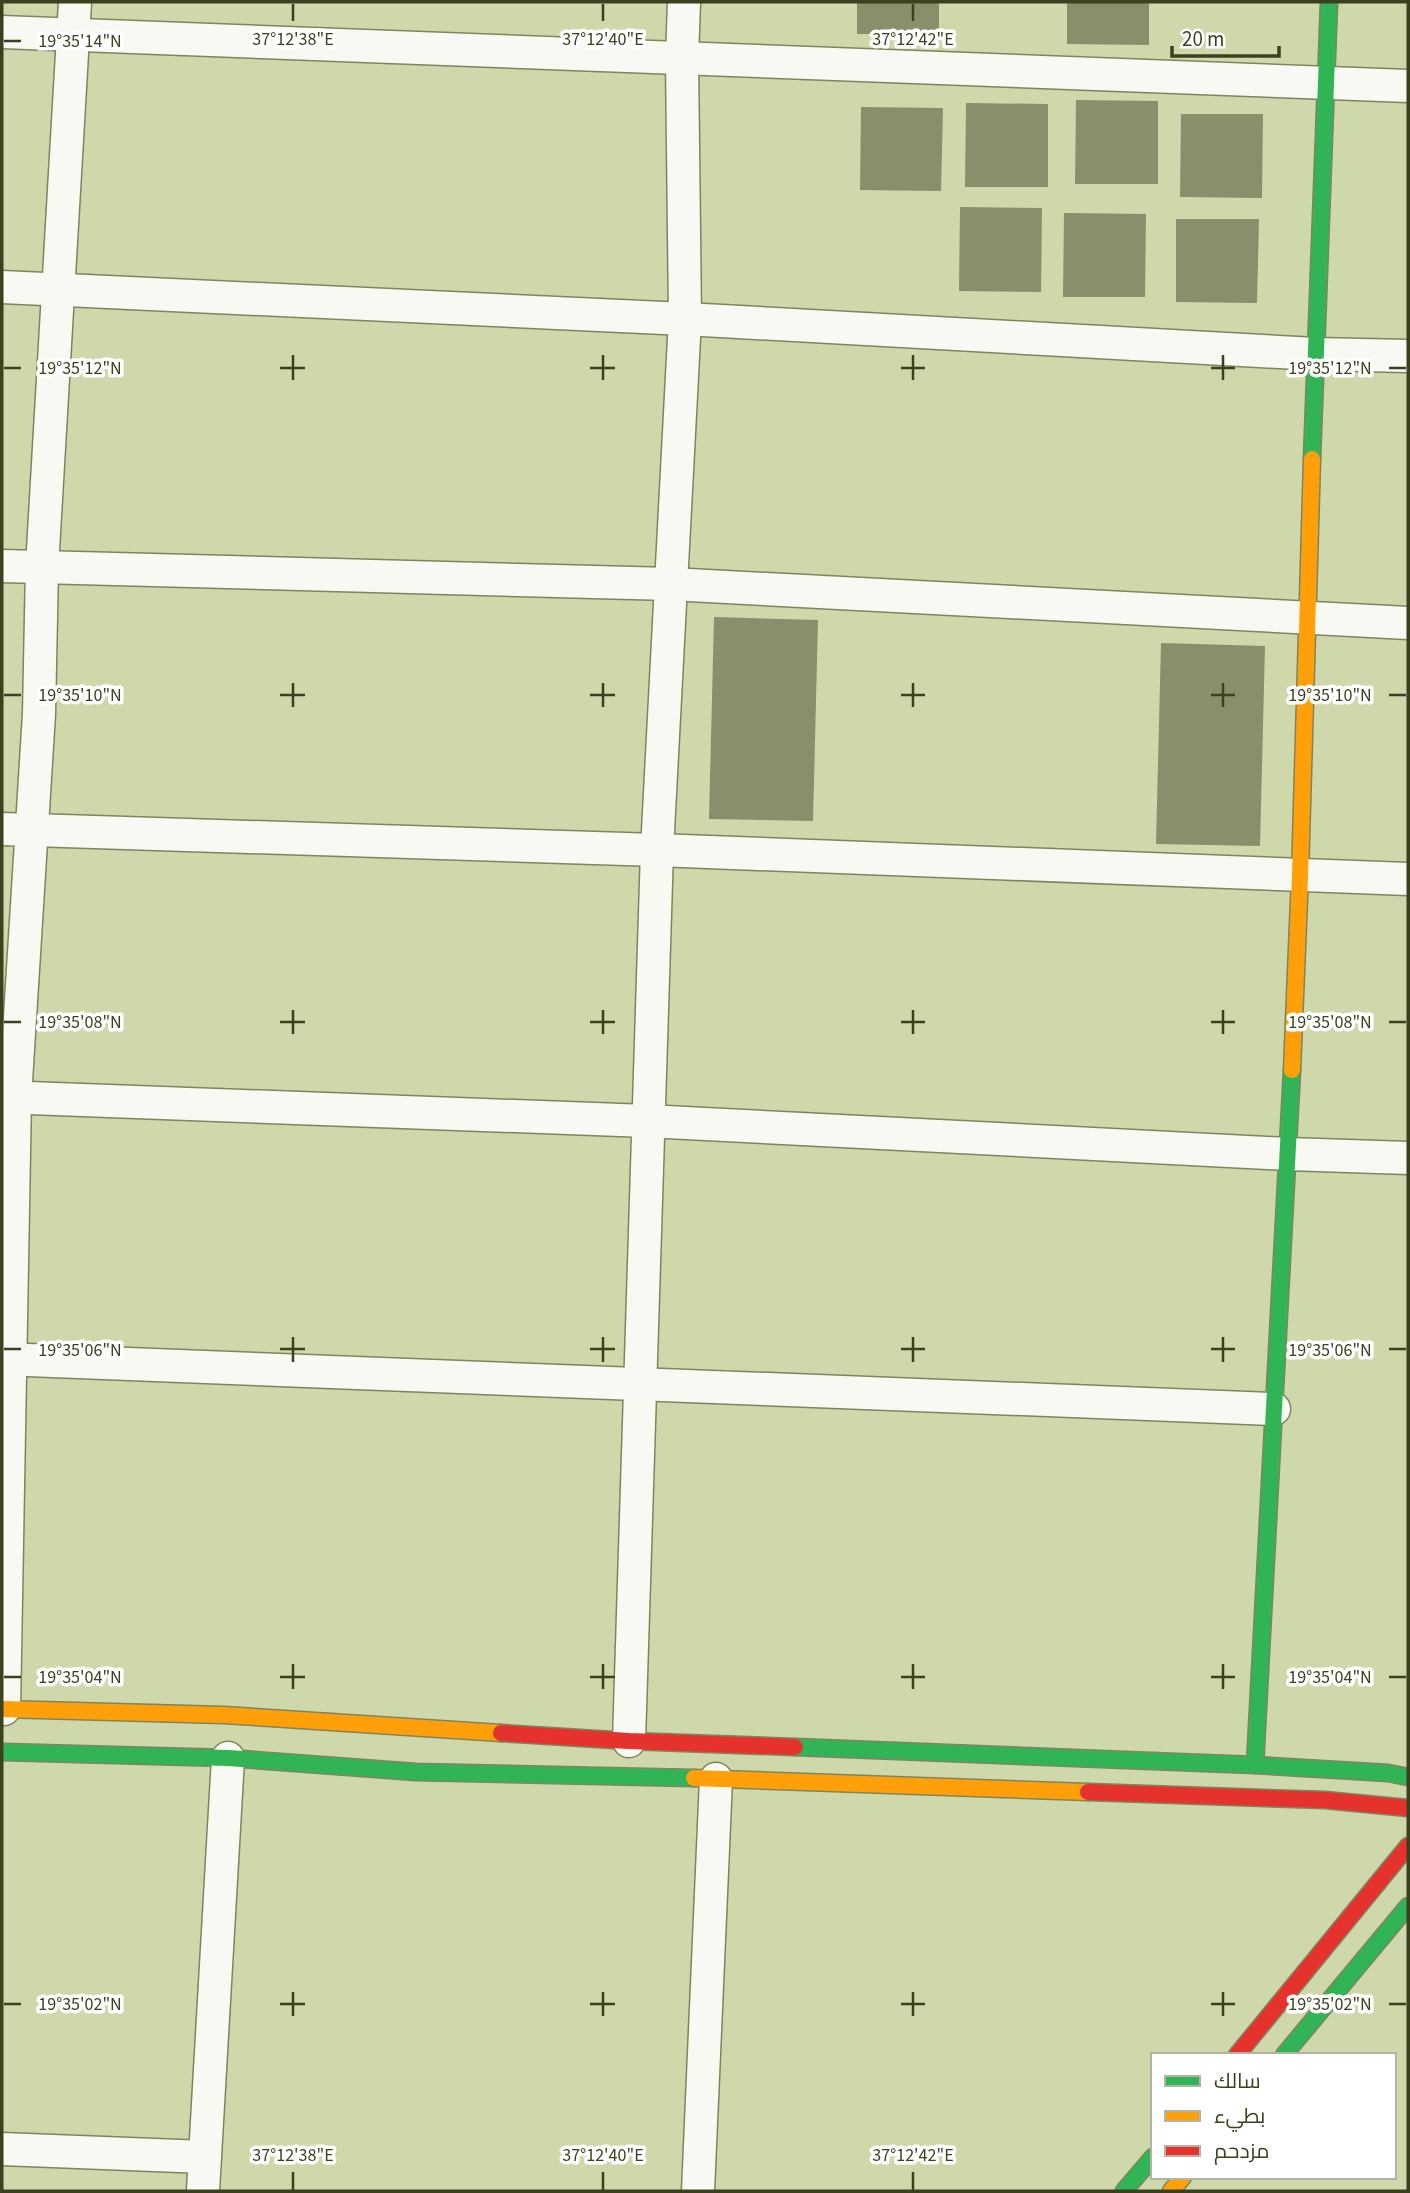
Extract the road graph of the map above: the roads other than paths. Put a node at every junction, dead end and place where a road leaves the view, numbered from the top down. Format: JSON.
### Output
{"nodes":[{"id":1,"x":75,"y":2,"type":"edge"},
{"id":2,"x":684,"y":2,"type":"edge"},
{"id":3,"x":1329,"y":2,"type":"edge"},
{"id":4,"x":2,"y":32,"type":"edge"},
{"id":5,"x":73,"y":35,"type":"junction"},
{"id":6,"x":682,"y":60,"type":"junction"},
{"id":7,"x":1327,"y":84,"type":"junction"},
{"id":8,"x":1408,"y":86,"type":"edge"},
{"id":9,"x":2,"y":287,"type":"edge"},
{"id":10,"x":60,"y":289,"type":"junction"},
{"id":11,"x":685,"y":319,"type":"junction"},
{"id":12,"x":1315,"y":354,"type":"junction"},
{"id":13,"x":1408,"y":356,"type":"edge"},
{"id":14,"x":2,"y":566,"type":"edge"},
{"id":15,"x":42,"y":567,"type":"junction"},
{"id":16,"x":670,"y":584,"type":"junction"},
{"id":17,"x":1308,"y":619,"type":"junction"},
{"id":18,"x":1408,"y":623,"type":"edge"},
{"id":19,"x":17,"y":829,"type":"edge"},
{"id":20,"x":657,"y":850,"type":"junction"},
{"id":21,"x":1300,"y":875,"type":"junction"},
{"id":22,"x":1408,"y":879,"type":"edge"},
{"id":23,"x":9,"y":1097,"type":"edge"},
{"id":24,"x":647,"y":1121,"type":"junction"},
{"id":25,"x":1288,"y":1154,"type":"junction"},
{"id":26,"x":1408,"y":1158,"type":"edge"},
{"id":27,"x":6,"y":1359,"type":"edge"},
{"id":28,"x":639,"y":1382,"type":"junction"},
{"id":29,"x":1274,"y":1409,"type":"junction"},
{"id":30,"x":3,"y":1709,"type":"edge"},
{"id":31,"x":629,"y":1741,"type":"junction"},
{"id":32,"x":2,"y":1752,"type":"edge"},
{"id":33,"x":228,"y":1758,"type":"junction"},
{"id":34,"x":1255,"y":1765,"type":"junction"},
{"id":35,"x":1408,"y":1777,"type":"edge"},
{"id":36,"x":716,"y":1779,"type":"junction"},
{"id":37,"x":1408,"y":1808,"type":"edge"},
{"id":38,"x":1408,"y":1846,"type":"edge"},
{"id":39,"x":1408,"y":1906,"type":"edge"},
{"id":40,"x":1239,"y":2053,"type":"edge"},
{"id":41,"x":1286,"y":2053,"type":"edge"},
{"id":42,"x":2,"y":2150,"type":"edge"},
{"id":43,"x":205,"y":2157,"type":"junction"},
{"id":44,"x":1151,"y":2159,"type":"edge"},
{"id":45,"x":203,"y":2191,"type":"edge"},
{"id":46,"x":698,"y":2191,"type":"edge"},
{"id":47,"x":1125,"y":2191,"type":"edge"}],
"edges":[{"from":1,"to":5,"type":"street"},
{"from":2,"to":6,"type":"street"},
{"from":3,"to":7,"type":"street"},
{"from":4,"to":5,"type":"street"},
{"from":5,"to":6,"type":"street"},
{"from":5,"to":10,"type":"street"},
{"from":6,"to":7,"type":"street"},
{"from":6,"to":11,"type":"street"},
{"from":7,"to":8,"type":"street"},
{"from":7,"to":12,"type":"street"},
{"from":9,"to":10,"type":"street"},
{"from":10,"to":11,"type":"street"},
{"from":10,"to":15,"type":"street"},
{"from":11,"to":12,"type":"street"},
{"from":11,"to":16,"type":"street"},
{"from":12,"to":13,"type":"street"},
{"from":12,"to":17,"type":"street"},
{"from":14,"to":15,"type":"street"},
{"from":15,"to":16,"type":"street"},
{"from":15,"to":19,"type":"street"},
{"from":16,"to":17,"type":"street"},
{"from":16,"to":20,"type":"street"},
{"from":17,"to":18,"type":"street"},
{"from":17,"to":21,"type":"street"},
{"from":19,"to":20,"type":"street"},
{"from":19,"to":23,"type":"street"},
{"from":20,"to":21,"type":"street"},
{"from":20,"to":24,"type":"street"},
{"from":21,"to":22,"type":"street"},
{"from":21,"to":25,"type":"street"},
{"from":23,"to":24,"type":"street"},
{"from":23,"to":27,"type":"street"},
{"from":24,"to":25,"type":"street"},
{"from":24,"to":28,"type":"street"},
{"from":25,"to":26,"type":"street"},
{"from":25,"to":29,"type":"street"},
{"from":27,"to":28,"type":"street"},
{"from":27,"to":30,"type":"street"},
{"from":28,"to":29,"type":"street"},
{"from":28,"to":31,"type":"street"},
{"from":29,"to":34,"type":"street"},
{"from":30,"to":31,"type":"street"},
{"from":31,"to":34,"type":"street"},
{"from":32,"to":33,"type":"street"},
{"from":33,"to":36,"type":"street"},
{"from":33,"to":43,"type":"street"},
{"from":34,"to":35,"type":"street"},
{"from":36,"to":37,"type":"street"},
{"from":36,"to":46,"type":"street"},
{"from":38,"to":40,"type":"street"},
{"from":39,"to":41,"type":"street"},
{"from":42,"to":43,"type":"street"},
{"from":43,"to":45,"type":"street"},
{"from":44,"to":47,"type":"street"}]}
